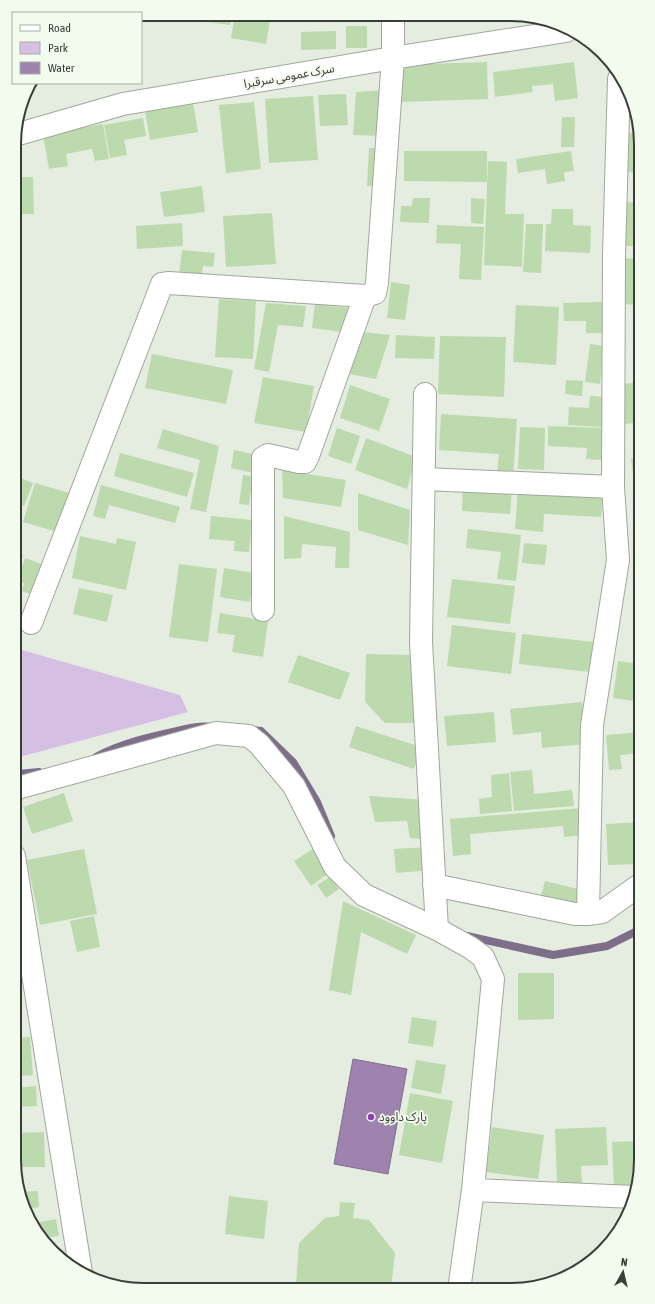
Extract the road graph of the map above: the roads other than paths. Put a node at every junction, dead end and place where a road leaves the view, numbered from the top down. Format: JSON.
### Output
{"nodes":[{"id":1,"x":393,"y":21,"type":"edge"},
{"id":2,"x":561,"y":32,"type":"edge"},
{"id":3,"x":393,"y":58,"type":"junction"},
{"id":4,"x":618,"y":84,"type":"edge"},
{"id":5,"x":21,"y":133,"type":"edge"},
{"id":6,"x":365,"y":296,"type":"junction"},
{"id":7,"x":425,"y":394,"type":"dead end"},
{"id":8,"x":424,"y":479,"type":"junction"},
{"id":9,"x":613,"y":487,"type":"junction"},
{"id":10,"x":263,"y":610,"type":"dead end"},
{"id":11,"x":31,"y":623,"type":"dead end"},
{"id":12,"x":21,"y":787,"type":"edge"},
{"id":13,"x":434,"y":885,"type":"junction"},
{"id":14,"x":634,"y":889,"type":"edge"},
{"id":15,"x":21,"y":900,"type":"edge"},
{"id":16,"x":588,"y":914,"type":"junction"},
{"id":17,"x":436,"y":929,"type":"junction"},
{"id":18,"x":473,"y":1190,"type":"junction"},
{"id":19,"x":628,"y":1197,"type":"edge"},
{"id":20,"x":80,"y":1265,"type":"edge"},
{"id":21,"x":460,"y":1283,"type":"edge"}],
"edges":[{"from":1,"to":3,"type":"street"},
{"from":2,"to":3,"type":"street","name":"سرک عمومی سرقبرا"},
{"from":3,"to":5,"type":"street","name":"سرک عمومی سرقبرا"},
{"from":3,"to":6,"type":"street"},
{"from":4,"to":9,"type":"street"},
{"from":6,"to":10,"type":"street"},
{"from":6,"to":11,"type":"street"},
{"from":7,"to":8,"type":"street"},
{"from":8,"to":9,"type":"street"},
{"from":8,"to":13,"type":"street"},
{"from":9,"to":16,"type":"street"},
{"from":12,"to":17,"type":"street"},
{"from":13,"to":16,"type":"street"},
{"from":13,"to":17,"type":"street"},
{"from":14,"to":16,"type":"street"},
{"from":15,"to":20,"type":"street"},
{"from":17,"to":18,"type":"street"},
{"from":18,"to":19,"type":"street"},
{"from":18,"to":21,"type":"street"}]}
